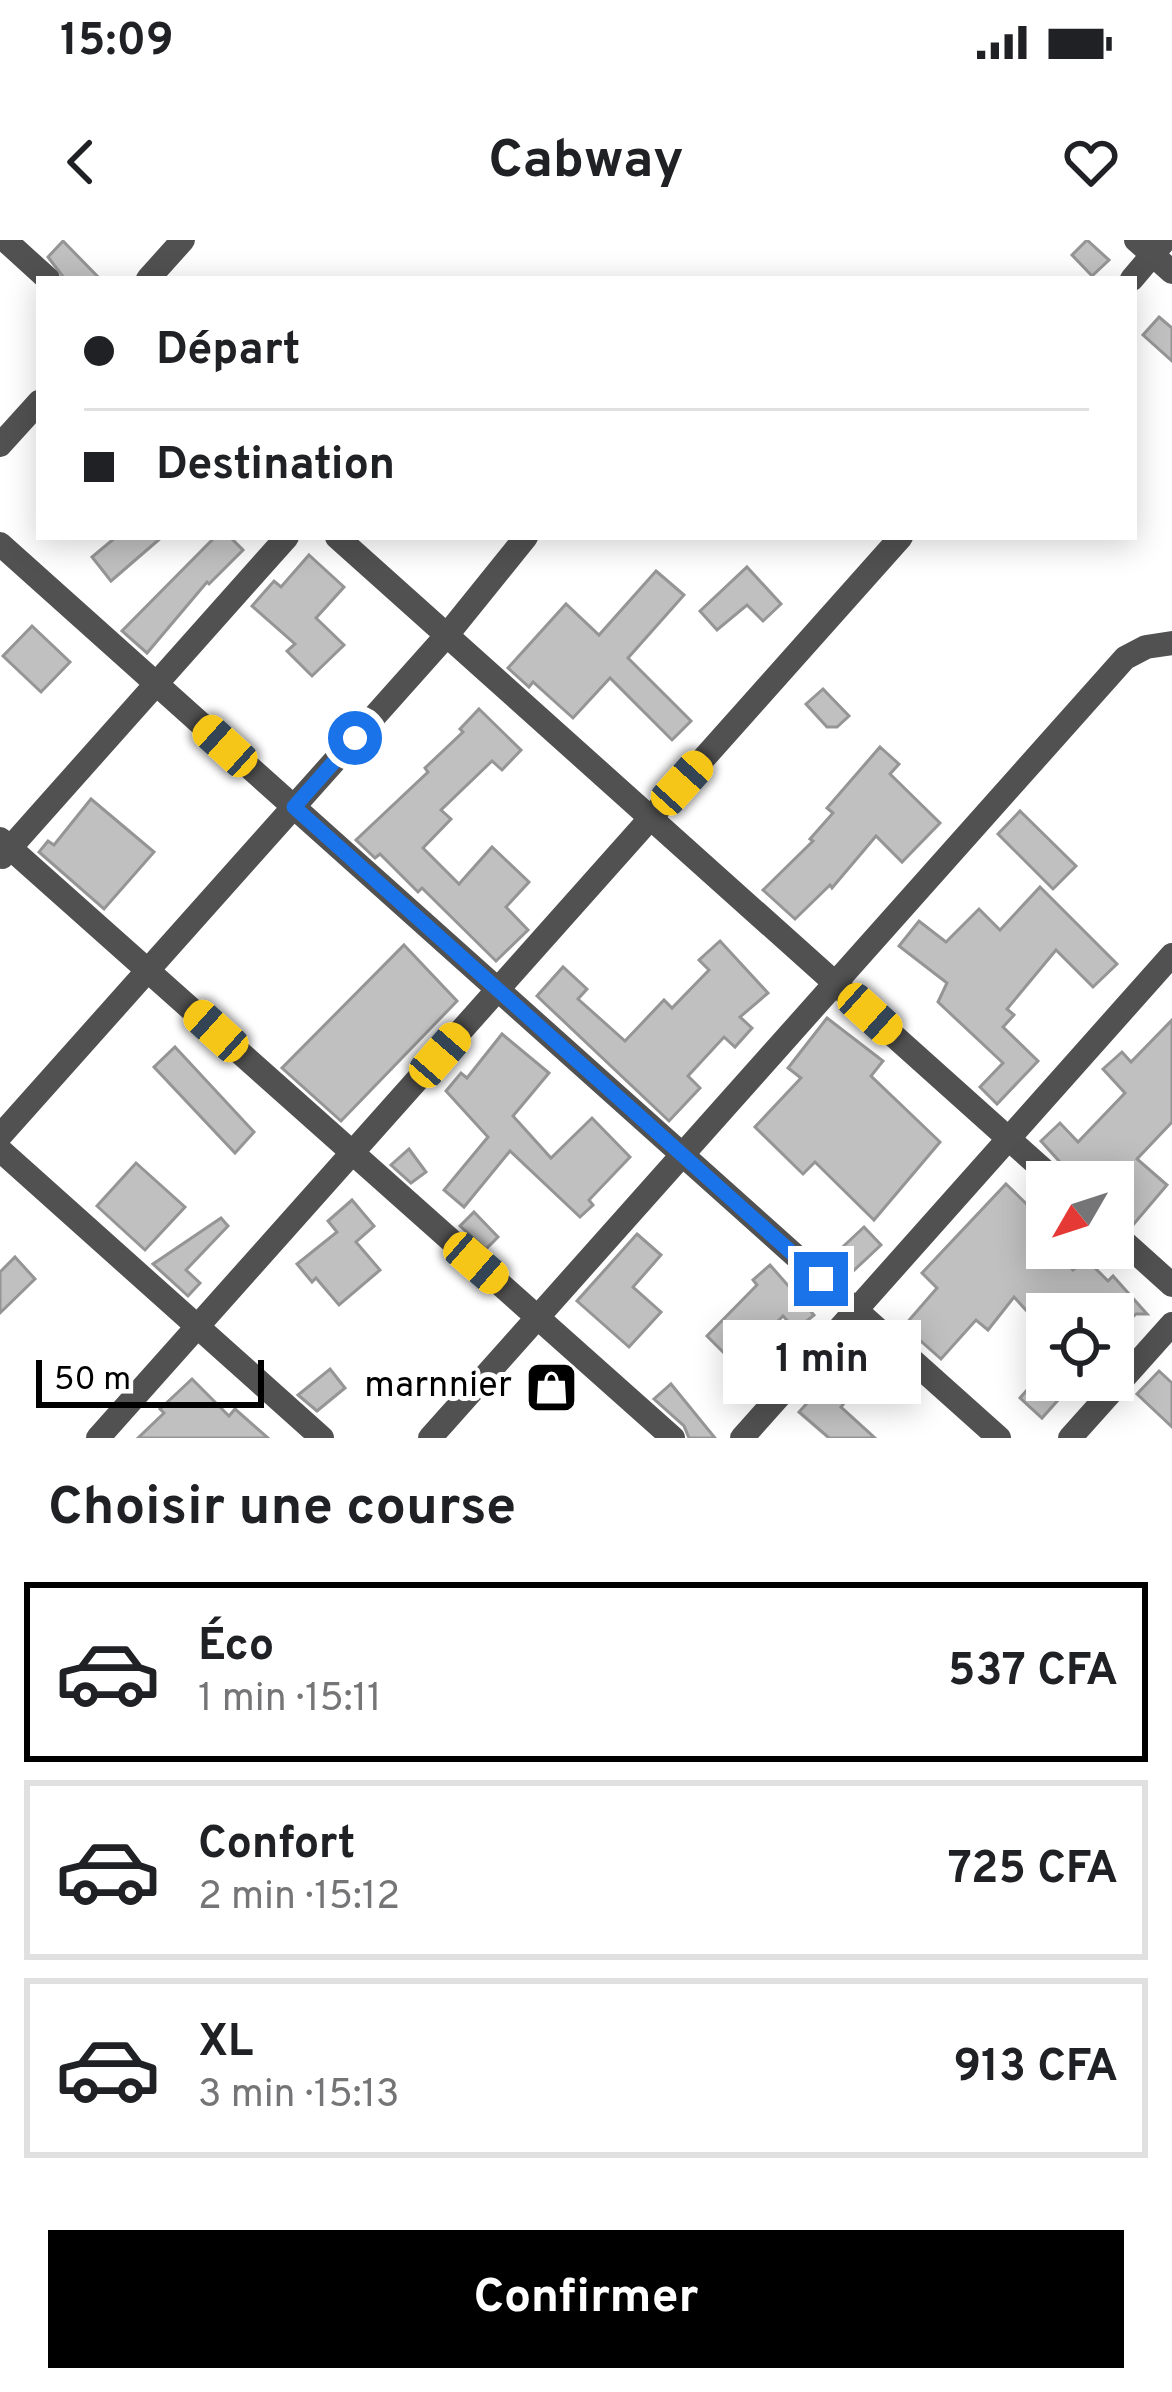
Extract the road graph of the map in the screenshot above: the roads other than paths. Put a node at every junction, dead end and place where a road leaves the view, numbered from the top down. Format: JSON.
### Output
{"nodes":[{"id":1,"x":5,"y":240,"type":"edge"},
{"id":2,"x":183,"y":240,"type":"edge"},
{"id":3,"x":1157,"y":252,"type":"edge"},
{"id":4,"x":45,"y":276,"type":"edge"},
{"id":5,"x":151,"y":276,"type":"edge"},
{"id":6,"x":1135,"y":276,"type":"edge"},
{"id":7,"x":36,"y":404,"type":"edge"},
{"id":8,"x":0,"y":445,"type":"edge"},
{"id":9,"x":284,"y":540,"type":"edge"},
{"id":10,"x":340,"y":540,"type":"edge"},
{"id":11,"x":524,"y":540,"type":"edge"},
{"id":12,"x":899,"y":540,"type":"edge"},
{"id":13,"x":0,"y":544,"type":"edge"},
{"id":14,"x":447,"y":635,"type":"junction"},
{"id":15,"x":1172,"y":643,"type":"edge"},
{"id":16,"x":156,"y":684,"type":"junction"},
{"id":17,"x":294,"y":807,"type":"junction"},
{"id":18,"x":651,"y":818,"type":"junction"},
{"id":19,"x":3,"y":849,"type":"edge"},
{"id":20,"x":1172,"y":956,"type":"edge"},
{"id":21,"x":148,"y":970,"type":"junction"},
{"id":22,"x":835,"y":983,"type":"junction"},
{"id":23,"x":498,"y":990,"type":"junction"},
{"id":24,"x":0,"y":1136,"type":"edge"},
{"id":25,"x":1009,"y":1138,"type":"junction"},
{"id":26,"x":0,"y":1150,"type":"edge"},
{"id":27,"x":352,"y":1153,"type":"junction"},
{"id":28,"x":682,"y":1155,"type":"junction"},
{"id":29,"x":1035,"y":1161,"type":"edge"},
{"id":30,"x":1134,"y":1251,"type":"edge"},
{"id":31,"x":1172,"y":1285,"type":"edge"},
{"id":32,"x":856,"y":1310,"type":"junction"},
{"id":33,"x":537,"y":1318,"type":"junction"},
{"id":34,"x":1172,"y":1324,"type":"edge"},
{"id":35,"x":197,"y":1327,"type":"junction"},
{"id":36,"x":98,"y":1438,"type":"edge"},
{"id":37,"x":322,"y":1438,"type":"edge"},
{"id":38,"x":430,"y":1438,"type":"edge"},
{"id":39,"x":673,"y":1438,"type":"edge"},
{"id":40,"x":742,"y":1438,"type":"edge"},
{"id":41,"x":999,"y":1438,"type":"edge"},
{"id":42,"x":1070,"y":1438,"type":"edge"}],
"edges":[{"from":1,"to":4,"type":"street"},
{"from":2,"to":5,"type":"street"},
{"from":3,"to":6,"type":"street"},
{"from":7,"to":8,"type":"street"},
{"from":9,"to":16,"type":"street"},
{"from":10,"to":14,"type":"street"},
{"from":11,"to":14,"type":"street"},
{"from":12,"to":18,"type":"street"},
{"from":13,"to":16,"type":"street"},
{"from":14,"to":17,"type":"street"},
{"from":14,"to":18,"type":"street"},
{"from":15,"to":22,"type":"street"},
{"from":16,"to":17,"type":"street"},
{"from":16,"to":19,"type":"street"},
{"from":17,"to":21,"type":"street"},
{"from":17,"to":23,"type":"street"},
{"from":18,"to":22,"type":"street"},
{"from":18,"to":23,"type":"street"},
{"from":19,"to":21,"type":"street"},
{"from":20,"to":25,"type":"street"},
{"from":21,"to":24,"type":"street"},
{"from":21,"to":27,"type":"street"},
{"from":22,"to":25,"type":"street"},
{"from":22,"to":28,"type":"street"},
{"from":23,"to":27,"type":"street"},
{"from":23,"to":28,"type":"street"},
{"from":25,"to":29,"type":"street"},
{"from":25,"to":32,"type":"street"},
{"from":26,"to":35,"type":"street"},
{"from":27,"to":33,"type":"street"},
{"from":27,"to":35,"type":"street"},
{"from":28,"to":32,"type":"street"},
{"from":28,"to":33,"type":"street"},
{"from":30,"to":31,"type":"street"},
{"from":32,"to":40,"type":"street"},
{"from":32,"to":41,"type":"street"},
{"from":33,"to":38,"type":"street"},
{"from":33,"to":39,"type":"street"},
{"from":34,"to":42,"type":"street"},
{"from":35,"to":36,"type":"street"},
{"from":35,"to":37,"type":"street"}]}
